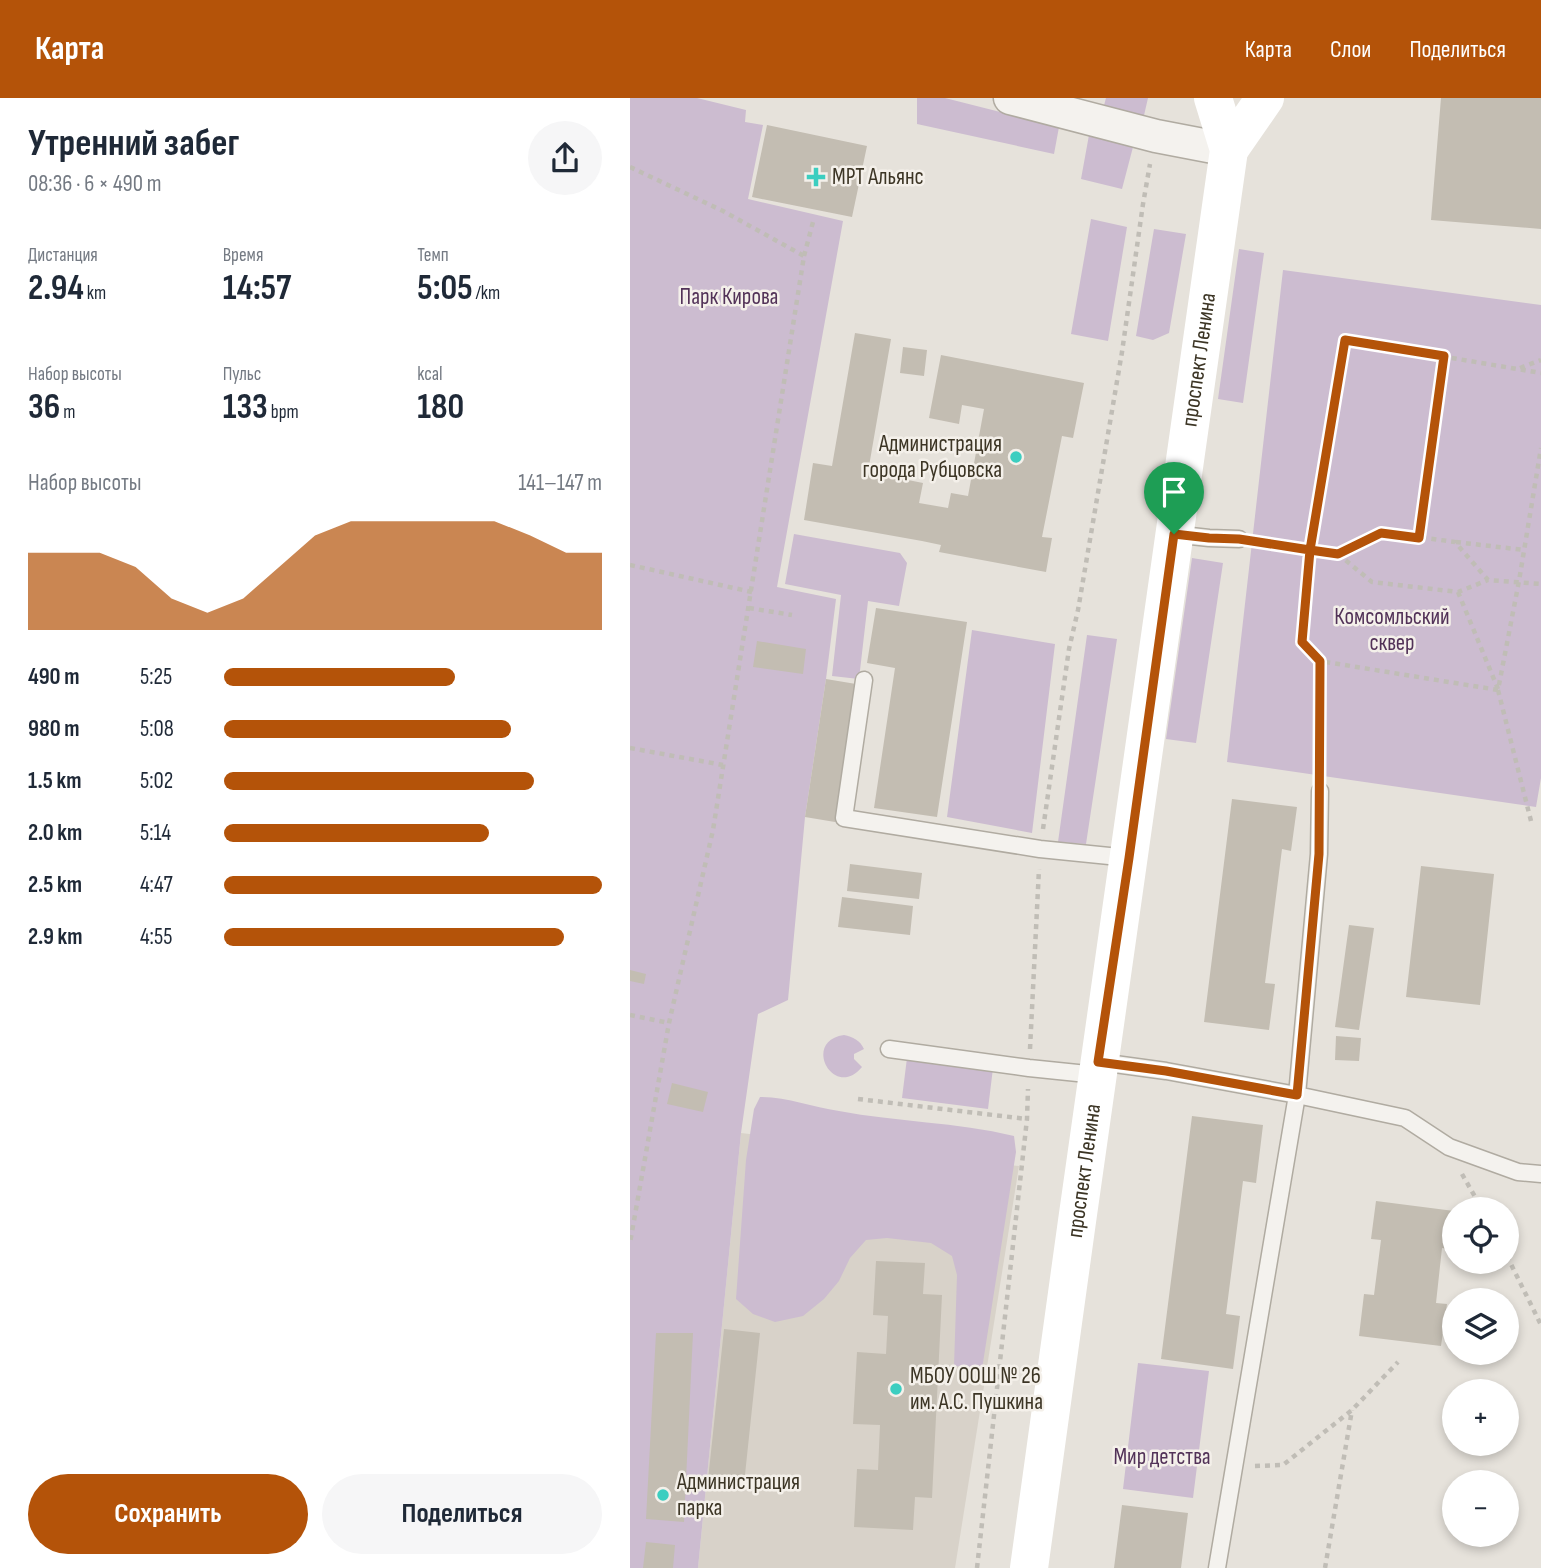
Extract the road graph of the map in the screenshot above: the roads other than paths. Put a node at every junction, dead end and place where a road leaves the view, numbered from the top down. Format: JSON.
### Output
{"nodes":[{"id":1,"x":1010,"y":98,"type":"edge"},
{"id":2,"x":1214,"y":98,"type":"edge"},
{"id":3,"x":1265,"y":98,"type":"edge"},
{"id":4,"x":1229,"y":150,"type":"junction"},
{"id":5,"x":1174,"y":534,"type":"junction"},
{"id":6,"x":1239,"y":539,"type":"road end"},
{"id":7,"x":864,"y":680,"type":"dead end"},
{"id":8,"x":1320,"y":791,"type":"road end"},
{"id":9,"x":1129,"y":858,"type":"junction"},
{"id":10,"x":889,"y":1049,"type":"dead end"},
{"id":11,"x":1098,"y":1068,"type":"junction"},
{"id":12,"x":1297,"y":1095,"type":"junction"},
{"id":13,"x":1541,"y":1174,"type":"edge"},
{"id":14,"x":1029,"y":1568,"type":"edge"},
{"id":15,"x":1217,"y":1568,"type":"edge"}],
"edges":[{"from":1,"to":4,"type":"street"},
{"from":2,"to":3,"type":"street"},
{"from":2,"to":4,"type":"main road","name":"проспект Ленина"},
{"from":3,"to":4,"type":"main road","name":"проспект Ленина"},
{"from":4,"to":5,"type":"main road","name":"проспект Ленина"},
{"from":5,"to":6,"type":"lane"},
{"from":5,"to":9,"type":"main road","name":"проспект Ленина"},
{"from":7,"to":9,"type":"lane"},
{"from":8,"to":12,"type":"lane"},
{"from":9,"to":11,"type":"main road","name":"проспект Ленина"},
{"from":10,"to":11,"type":"lane"},
{"from":11,"to":12,"type":"lane"},
{"from":11,"to":14,"type":"main road","name":"проспект Ленина"},
{"from":12,"to":13,"type":"lane"},
{"from":12,"to":15,"type":"lane"}]}
